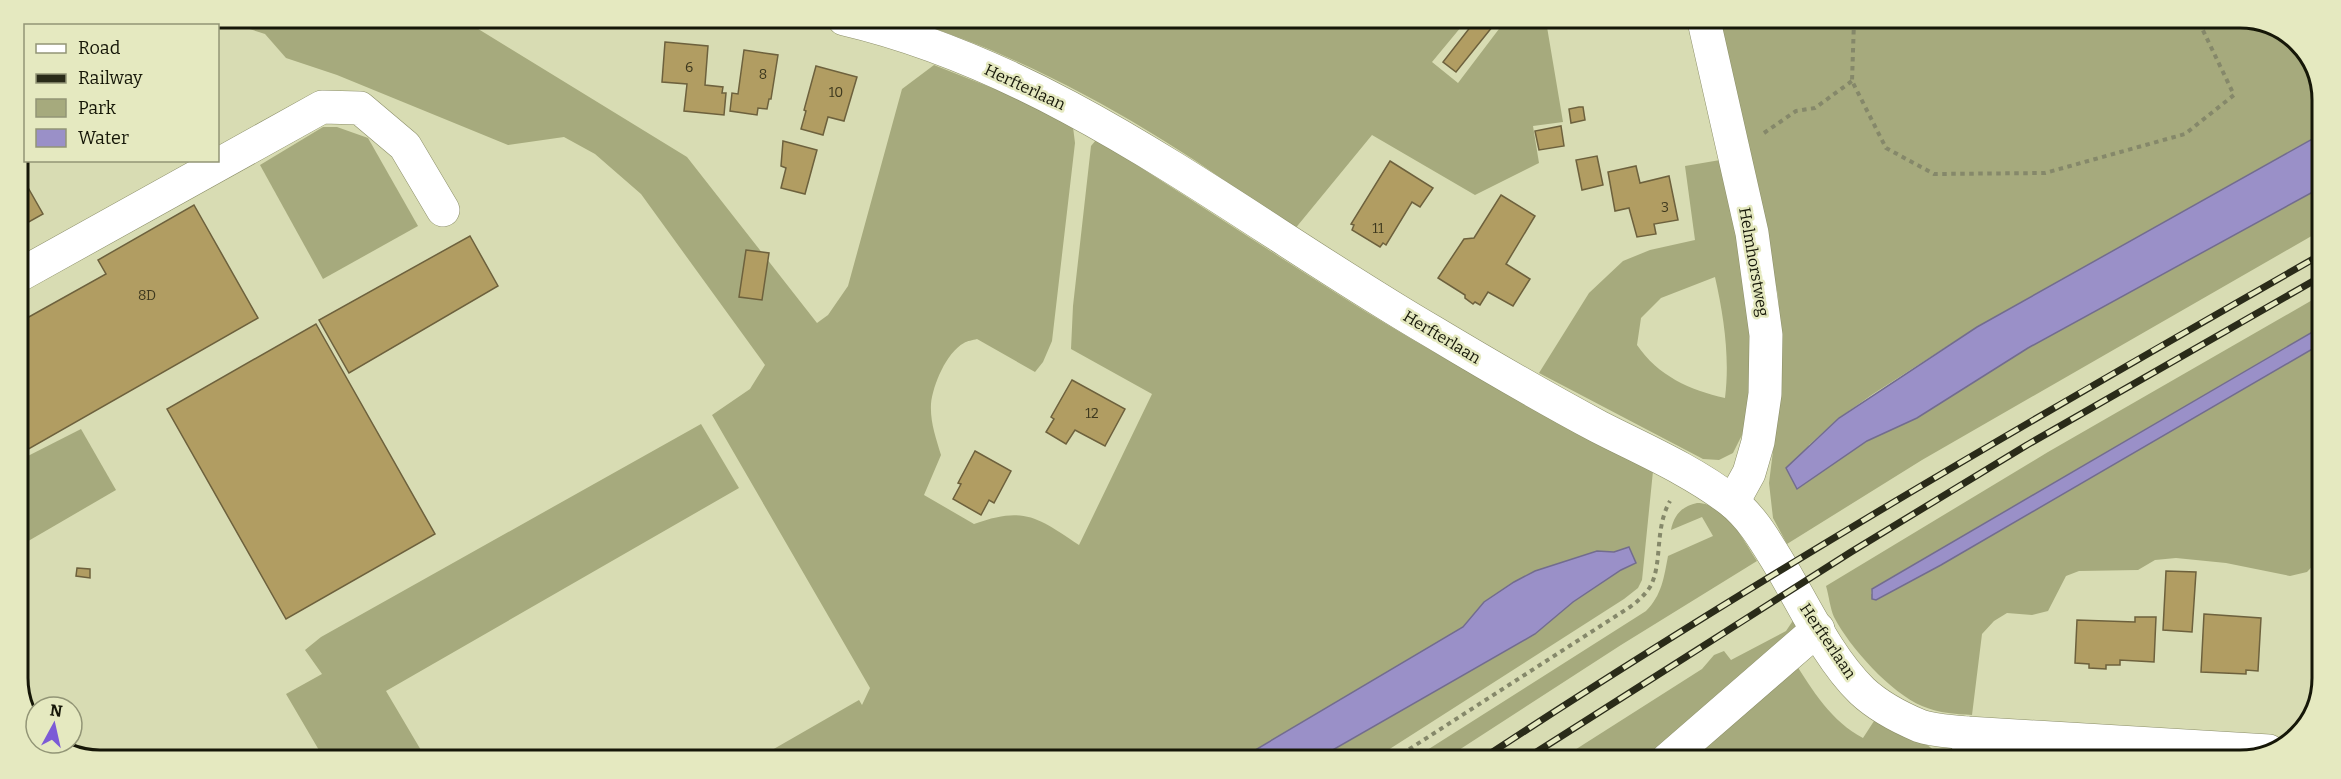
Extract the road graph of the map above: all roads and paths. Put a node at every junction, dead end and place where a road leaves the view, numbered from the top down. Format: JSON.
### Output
{"nodes":[{"id":1,"x":874,"y":28,"type":"edge"},
{"id":2,"x":1706,"y":28,"type":"edge"},
{"id":3,"x":1854,"y":28,"type":"edge"},
{"id":4,"x":2202,"y":28,"type":"edge"},
{"id":5,"x":1852,"y":81,"type":"junction"},
{"id":6,"x":1736,"y":163,"type":"junction"},
{"id":7,"x":443,"y":210,"type":"dead end"},
{"id":8,"x":28,"y":270,"type":"edge"},
{"id":9,"x":1690,"y":473,"type":"junction"},
{"id":10,"x":1733,"y":502,"type":"junction"},
{"id":11,"x":1818,"y":629,"type":"junction"},
{"id":12,"x":1969,"y":747,"type":"edge"},
{"id":13,"x":1408,"y":750,"type":"edge"},
{"id":14,"x":1679,"y":750,"type":"edge"},
{"id":15,"x":2195,"y":750,"type":"edge"}],
"edges":[{"from":1,"to":9,"type":"street","name":"Herfterlaan"},
{"from":2,"to":6,"type":"street","name":"Helmhorstweg"},
{"from":3,"to":5,"type":"path"},
{"from":4,"to":5,"type":"path"},
{"from":5,"to":6,"type":"path"},
{"from":6,"to":10,"type":"street","name":"Helmhorstweg"},
{"from":7,"to":8,"type":"street"},
{"from":9,"to":10,"type":"street","name":"Herfterlaan"},
{"from":9,"to":13,"type":"path"},
{"from":10,"to":11,"type":"street","name":"Herfterlaan"},
{"from":11,"to":12,"type":"street","name":"Herfterlaan"},
{"from":11,"to":14,"type":"street"},
{"from":12,"to":15,"type":"street","name":"Herfterlaan"}]}
